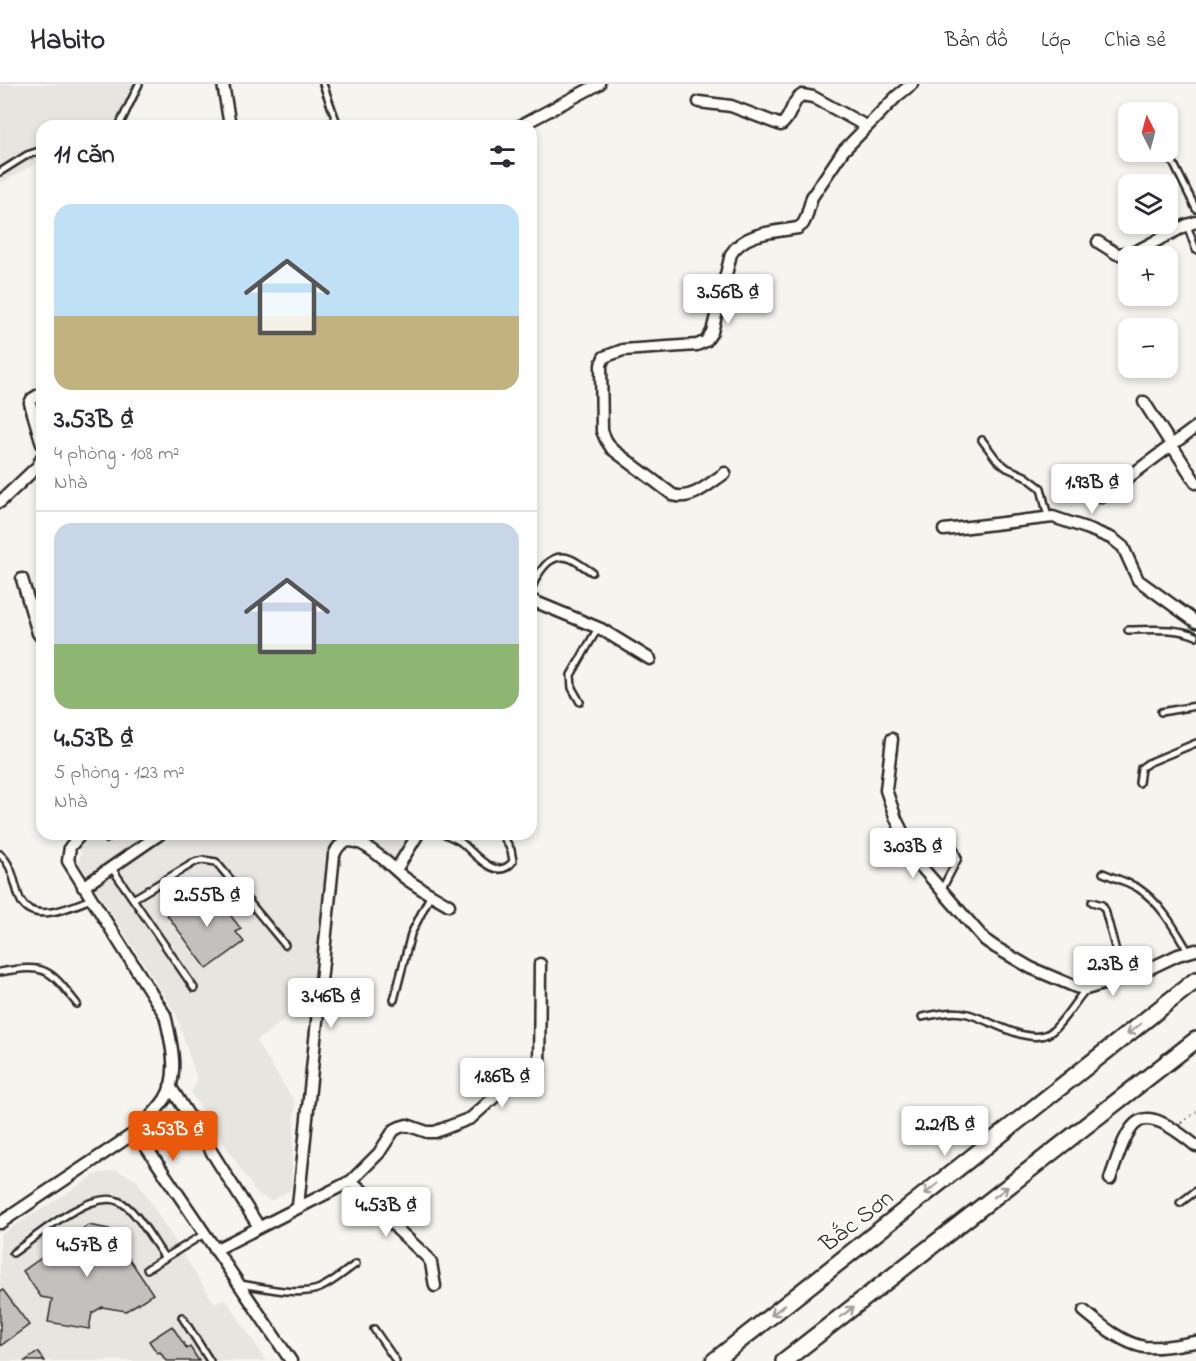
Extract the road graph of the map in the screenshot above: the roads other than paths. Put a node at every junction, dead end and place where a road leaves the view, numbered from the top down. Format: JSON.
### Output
{"nodes":[{"id":1,"x":139,"y":84,"type":"edge"},
{"id":2,"x":223,"y":84,"type":"edge"},
{"id":3,"x":323,"y":84,"type":"edge"},
{"id":4,"x":599,"y":84,"type":"edge"},
{"id":5,"x":912,"y":84,"type":"edge"},
{"id":6,"x":699,"y":102,"type":"dead end"},
{"id":7,"x":122,"y":120,"type":"edge"},
{"id":8,"x":229,"y":120,"type":"edge"},
{"id":9,"x":336,"y":120,"type":"edge"},
{"id":10,"x":531,"y":120,"type":"edge"},
{"id":11,"x":866,"y":126,"type":"junction"},
{"id":12,"x":36,"y":152,"type":"edge"},
{"id":13,"x":1173,"y":162,"type":"edge"},
{"id":14,"x":0,"y":172,"type":"edge"},
{"id":15,"x":1196,"y":209,"type":"edge"},
{"id":16,"x":1191,"y":224,"type":"edge"},
{"id":17,"x":1098,"y":242,"type":"dead end"},
{"id":18,"x":1196,"y":250,"type":"edge"},
{"id":19,"x":36,"y":397,"type":"edge"},
{"id":20,"x":1144,"y":402,"type":"dead end"},
{"id":21,"x":36,"y":424,"type":"edge"},
{"id":22,"x":1196,"y":427,"type":"edge"},
{"id":23,"x":982,"y":440,"type":"dead end"},
{"id":24,"x":1172,"y":445,"type":"junction"},
{"id":25,"x":36,"y":468,"type":"edge"},
{"id":26,"x":725,"y":473,"type":"dead end"},
{"id":27,"x":1196,"y":483,"type":"edge"},
{"id":28,"x":1102,"y":497,"type":"dead end"},
{"id":29,"x":0,"y":502,"type":"edge"},
{"id":30,"x":1048,"y":517,"type":"junction"},
{"id":31,"x":944,"y":530,"type":"dead end"},
{"id":32,"x":591,"y":572,"type":"dead end"},
{"id":33,"x":537,"y":577,"type":"edge"},
{"id":34,"x":22,"y":579,"type":"dead end"},
{"id":35,"x":537,"y":603,"type":"edge"},
{"id":36,"x":1196,"y":622,"type":"edge"},
{"id":37,"x":36,"y":626,"type":"edge"},
{"id":38,"x":598,"y":628,"type":"junction"},
{"id":39,"x":1128,"y":630,"type":"dead end"},
{"id":40,"x":1196,"y":636,"type":"edge"},
{"id":41,"x":650,"y":659,"type":"dead end"},
{"id":42,"x":580,"y":702,"type":"dead end"},
{"id":43,"x":1196,"y":706,"type":"edge"},
{"id":44,"x":1161,"y":712,"type":"dead end"},
{"id":45,"x":891,"y":739,"type":"dead end"},
{"id":46,"x":1196,"y":743,"type":"edge"},
{"id":47,"x":1139,"y":783,"type":"dead end"},
{"id":48,"x":76,"y":840,"type":"edge"},
{"id":49,"x":151,"y":840,"type":"edge"},
{"id":50,"x":414,"y":840,"type":"edge"},
{"id":51,"x":456,"y":840,"type":"edge"},
{"id":52,"x":505,"y":840,"type":"edge"},
{"id":53,"x":952,"y":844,"type":"dead end"},
{"id":54,"x":0,"y":854,"type":"edge"},
{"id":55,"x":111,"y":867,"type":"junction"},
{"id":56,"x":396,"y":870,"type":"junction"},
{"id":57,"x":1103,"y":873,"type":"dead end"},
{"id":58,"x":83,"y":886,"type":"junction"},
{"id":59,"x":942,"y":889,"type":"junction"},
{"id":60,"x":431,"y":894,"type":"junction"},
{"id":61,"x":91,"y":899,"type":"junction"},
{"id":62,"x":133,"y":899,"type":"junction"},
{"id":63,"x":1092,"y":902,"type":"dead end"},
{"id":64,"x":449,"y":905,"type":"dead end"},
{"id":65,"x":285,"y":945,"type":"dead end"},
{"id":66,"x":1192,"y":950,"type":"edge"},
{"id":67,"x":540,"y":964,"type":"dead end"},
{"id":68,"x":0,"y":972,"type":"edge"},
{"id":69,"x":1123,"y":979,"type":"junction"},
{"id":70,"x":1196,"y":980,"type":"edge"},
{"id":71,"x":194,"y":988,"type":"dead end"},
{"id":72,"x":1086,"y":989,"type":"junction"},
{"id":73,"x":394,"y":1000,"type":"dead end"},
{"id":74,"x":77,"y":1004,"type":"dead end"},
{"id":75,"x":922,"y":1017,"type":"dead end"},
{"id":76,"x":1196,"y":1040,"type":"edge"},
{"id":77,"x":170,"y":1086,"type":"junction"},
{"id":78,"x":136,"y":1132,"type":"junction"},
{"id":79,"x":1196,"y":1146,"type":"edge"},
{"id":80,"x":1110,"y":1179,"type":"dead end"},
{"id":81,"x":351,"y":1181,"type":"junction"},
{"id":82,"x":1196,"y":1191,"type":"edge"},
{"id":83,"x":1180,"y":1203,"type":"dead end"},
{"id":84,"x":298,"y":1206,"type":"junction"},
{"id":85,"x":0,"y":1223,"type":"edge"},
{"id":86,"x":259,"y":1227,"type":"junction"},
{"id":87,"x":204,"y":1234,"type":"junction"},
{"id":88,"x":215,"y":1250,"type":"junction"},
{"id":89,"x":13,"y":1253,"type":"dead end"},
{"id":90,"x":165,"y":1258,"type":"junction"},
{"id":91,"x":356,"y":1264,"type":"dead end"},
{"id":92,"x":147,"y":1269,"type":"dead end"},
{"id":93,"x":238,"y":1284,"type":"junction"},
{"id":94,"x":435,"y":1286,"type":"dead end"},
{"id":95,"x":1084,"y":1311,"type":"dead end"},
{"id":96,"x":182,"y":1317,"type":"dead end"},
{"id":97,"x":374,"y":1329,"type":"dead end"},
{"id":98,"x":1196,"y":1342,"type":"edge"},
{"id":99,"x":210,"y":1361,"type":"edge"},
{"id":100,"x":291,"y":1361,"type":"edge"},
{"id":101,"x":396,"y":1361,"type":"edge"},
{"id":102,"x":714,"y":1361,"type":"edge"},
{"id":103,"x":784,"y":1361,"type":"edge"}],
"edges":[{"from":1,"to":7,"type":"lane"},
{"from":2,"to":8,"type":"street"},
{"from":3,"to":9,"type":"lane"},
{"from":4,"to":10,"type":"street"},
{"from":5,"to":11,"type":"street"},
{"from":6,"to":11,"type":"street"},
{"from":11,"to":26,"type":"street"},
{"from":12,"to":14,"type":"lane"},
{"from":13,"to":15,"type":"lane"},
{"from":16,"to":17,"type":"street"},
{"from":16,"to":18,"type":"lane"},
{"from":19,"to":21,"type":"street"},
{"from":20,"to":24,"type":"street"},
{"from":22,"to":24,"type":"street"},
{"from":23,"to":30,"type":"lane"},
{"from":24,"to":27,"type":"street"},
{"from":24,"to":28,"type":"street"},
{"from":25,"to":29,"type":"street"},
{"from":30,"to":31,"type":"street"},
{"from":30,"to":36,"type":"street"},
{"from":32,"to":33,"type":"lane"},
{"from":34,"to":37,"type":"street"},
{"from":35,"to":38,"type":"street"},
{"from":38,"to":41,"type":"street"},
{"from":38,"to":42,"type":"lane"},
{"from":39,"to":40,"type":"lane"},
{"from":43,"to":44,"type":"lane"},
{"from":45,"to":59,"type":"street"},
{"from":46,"to":47,"type":"lane"},
{"from":48,"to":58,"type":"street"},
{"from":49,"to":55,"type":"street"},
{"from":50,"to":56,"type":"street"},
{"from":51,"to":52,"type":"lane"},
{"from":53,"to":59,"type":"lane"},
{"from":54,"to":61,"type":"lane"},
{"from":55,"to":58,"type":"street"},
{"from":55,"to":62,"type":"lane"},
{"from":56,"to":60,"type":"street"},
{"from":56,"to":84,"type":"street"},
{"from":57,"to":66,"type":"lane"},
{"from":58,"to":61,"type":"street"},
{"from":59,"to":72,"type":"street"},
{"from":60,"to":64,"type":"street"},
{"from":60,"to":73,"type":"lane"},
{"from":61,"to":77,"type":"street"},
{"from":62,"to":65,"type":"lane"},
{"from":62,"to":71,"type":"lane"},
{"from":63,"to":69,"type":"lane"},
{"from":66,"to":69,"type":"street"},
{"from":67,"to":81,"type":"street"},
{"from":68,"to":74,"type":"lane"},
{"from":69,"to":72,"type":"street"},
{"from":70,"to":102,"type":"main road","name":"Bắc Sơn","one_way":true},
{"from":72,"to":75,"type":"lane"},
{"from":103,"to":76,"type":"main road","one_way":true},
{"from":77,"to":78,"type":"street"},
{"from":77,"to":86,"type":"street"},
{"from":78,"to":85,"type":"street"},
{"from":78,"to":87,"type":"street"},
{"from":79,"to":80,"type":"street"},
{"from":81,"to":84,"type":"street"},
{"from":81,"to":94,"type":"street"},
{"from":82,"to":83,"type":"lane"},
{"from":84,"to":86,"type":"street"},
{"from":86,"to":88,"type":"street"},
{"from":87,"to":88,"type":"street"},
{"from":87,"to":90,"type":"lane"},
{"from":88,"to":93,"type":"street"},
{"from":89,"to":90,"type":"lane"},
{"from":90,"to":92,"type":"lane"},
{"from":91,"to":93,"type":"lane"},
{"from":93,"to":100,"type":"street"},
{"from":95,"to":98,"type":"street"},
{"from":96,"to":99,"type":"lane"},
{"from":97,"to":101,"type":"lane"}]}
